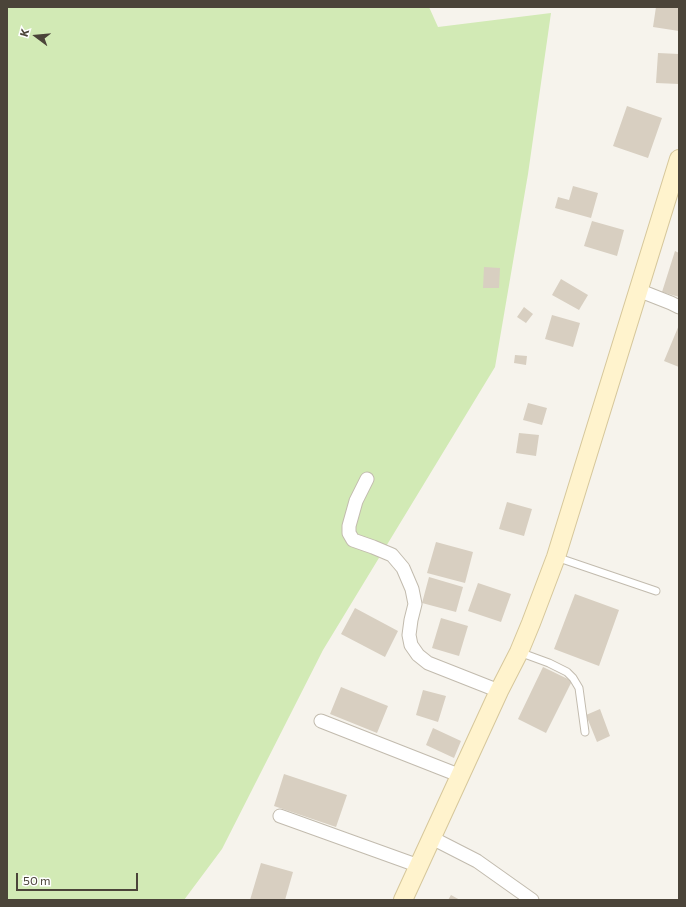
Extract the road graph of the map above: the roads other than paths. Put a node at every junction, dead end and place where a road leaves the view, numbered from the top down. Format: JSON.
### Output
{"nodes":[{"id":1,"x":679,"y":159,"type":"edge"},
{"id":2,"x":638,"y":290,"type":"junction"},
{"id":3,"x":679,"y":308,"type":"edge"},
{"id":4,"x":367,"y":480,"type":"dead end"},
{"id":5,"x":556,"y":557,"type":"junction"},
{"id":6,"x":656,"y":591,"type":"dead end"},
{"id":7,"x":519,"y":652,"type":"junction"},
{"id":8,"x":499,"y":691,"type":"junction"},
{"id":9,"x":321,"y":720,"type":"dead end"},
{"id":10,"x":585,"y":732,"type":"dead end"},
{"id":11,"x":461,"y":776,"type":"junction"},
{"id":12,"x":280,"y":816,"type":"dead end"},
{"id":13,"x":432,"y":838,"type":"junction"},
{"id":14,"x":419,"y":866,"type":"junction"},
{"id":15,"x":403,"y":900,"type":"edge"},
{"id":16,"x":532,"y":900,"type":"edge"}],
"edges":[{"from":1,"to":2,"type":"main road"},
{"from":2,"to":3,"type":"street"},
{"from":2,"to":5,"type":"main road"},
{"from":4,"to":8,"type":"street"},
{"from":5,"to":6,"type":"lane"},
{"from":5,"to":7,"type":"main road"},
{"from":7,"to":8,"type":"main road"},
{"from":7,"to":10,"type":"lane"},
{"from":8,"to":11,"type":"main road"},
{"from":9,"to":11,"type":"street"},
{"from":11,"to":13,"type":"main road"},
{"from":12,"to":14,"type":"street"},
{"from":13,"to":14,"type":"main road"},
{"from":13,"to":16,"type":"street"},
{"from":14,"to":15,"type":"main road"}]}
